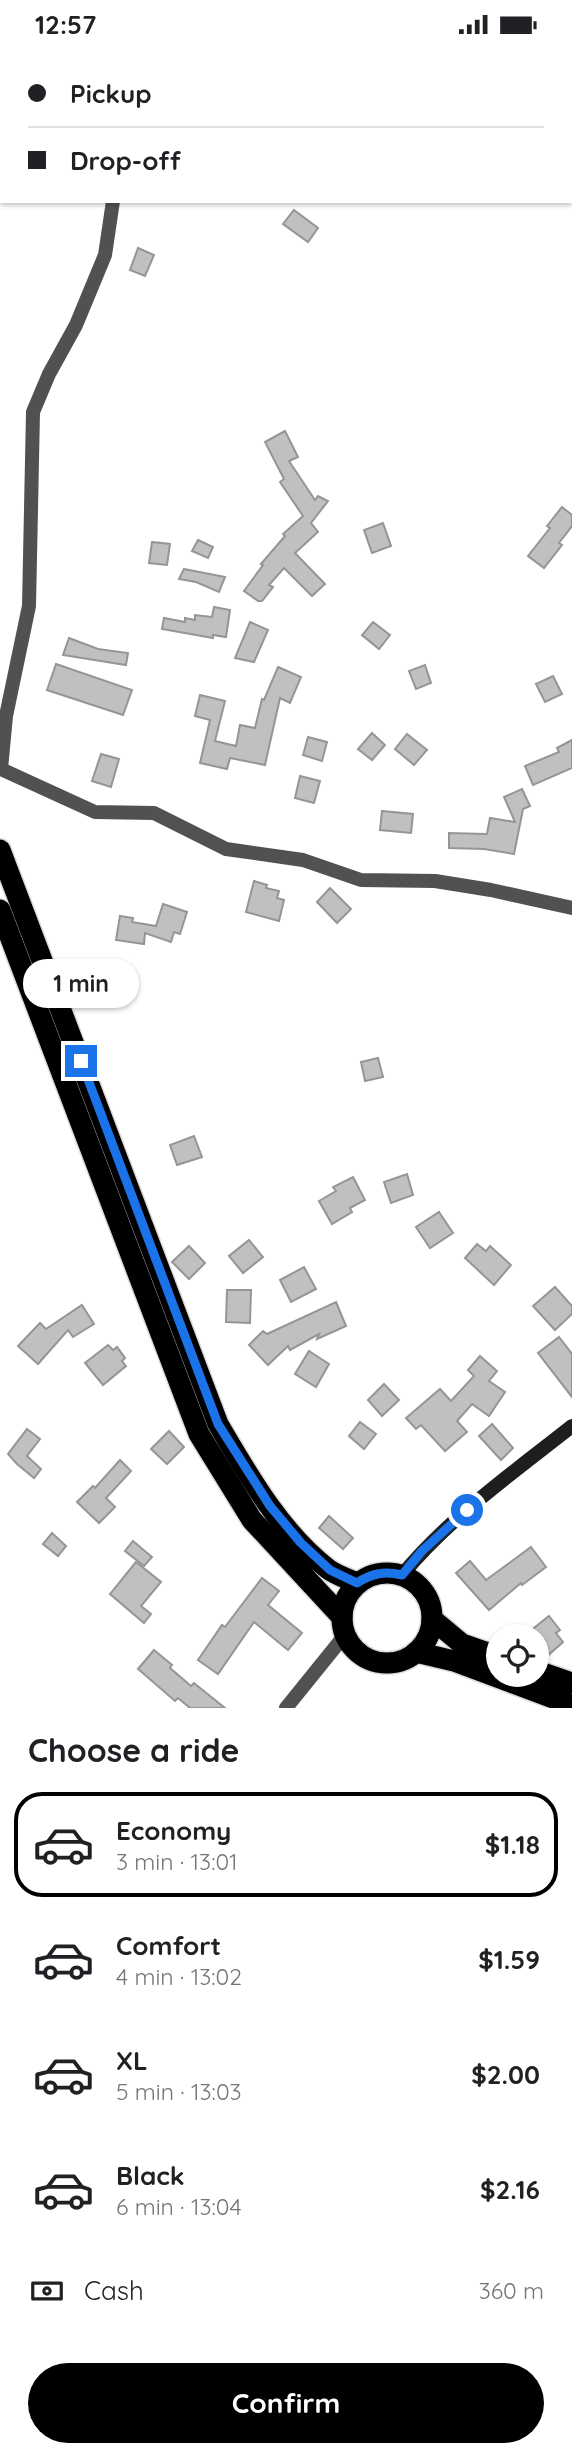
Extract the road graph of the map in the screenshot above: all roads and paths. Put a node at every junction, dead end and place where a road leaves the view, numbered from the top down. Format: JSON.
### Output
{"nodes":[{"id":1,"x":113,"y":203,"type":"edge"},
{"id":2,"x":0,"y":850,"type":"edge"},
{"id":3,"x":572,"y":908,"type":"edge"},
{"id":4,"x":0,"y":910,"type":"edge"},
{"id":5,"x":572,"y":1426,"type":"edge"},
{"id":6,"x":402,"y":1575,"type":"junction"},
{"id":7,"x":357,"y":1583,"type":"junction"},
{"id":8,"x":432,"y":1619,"type":"junction"},
{"id":9,"x":343,"y":1626,"type":"junction"},
{"id":10,"x":416,"y":1652,"type":"junction"},
{"id":11,"x":486,"y":1652,"type":"edge"},
{"id":12,"x":549,"y":1675,"type":"edge"},
{"id":13,"x":572,"y":1683,"type":"edge"},
{"id":14,"x":572,"y":1705,"type":"edge"},
{"id":15,"x":286,"y":1708,"type":"edge"}],
"edges":[{"from":1,"to":3,"type":"street"},
{"from":2,"to":7,"type":"highway"},
{"from":4,"to":9,"type":"highway"},
{"from":5,"to":6,"type":"street"},
{"from":6,"to":7,"type":"highway"},
{"from":6,"to":8,"type":"highway"},
{"from":7,"to":9,"type":"highway"},
{"from":8,"to":10,"type":"highway"},
{"from":8,"to":11,"type":"highway"},
{"from":9,"to":10,"type":"highway"},
{"from":9,"to":15,"type":"street"},
{"from":10,"to":14,"type":"highway"},
{"from":12,"to":13,"type":"highway"}]}
